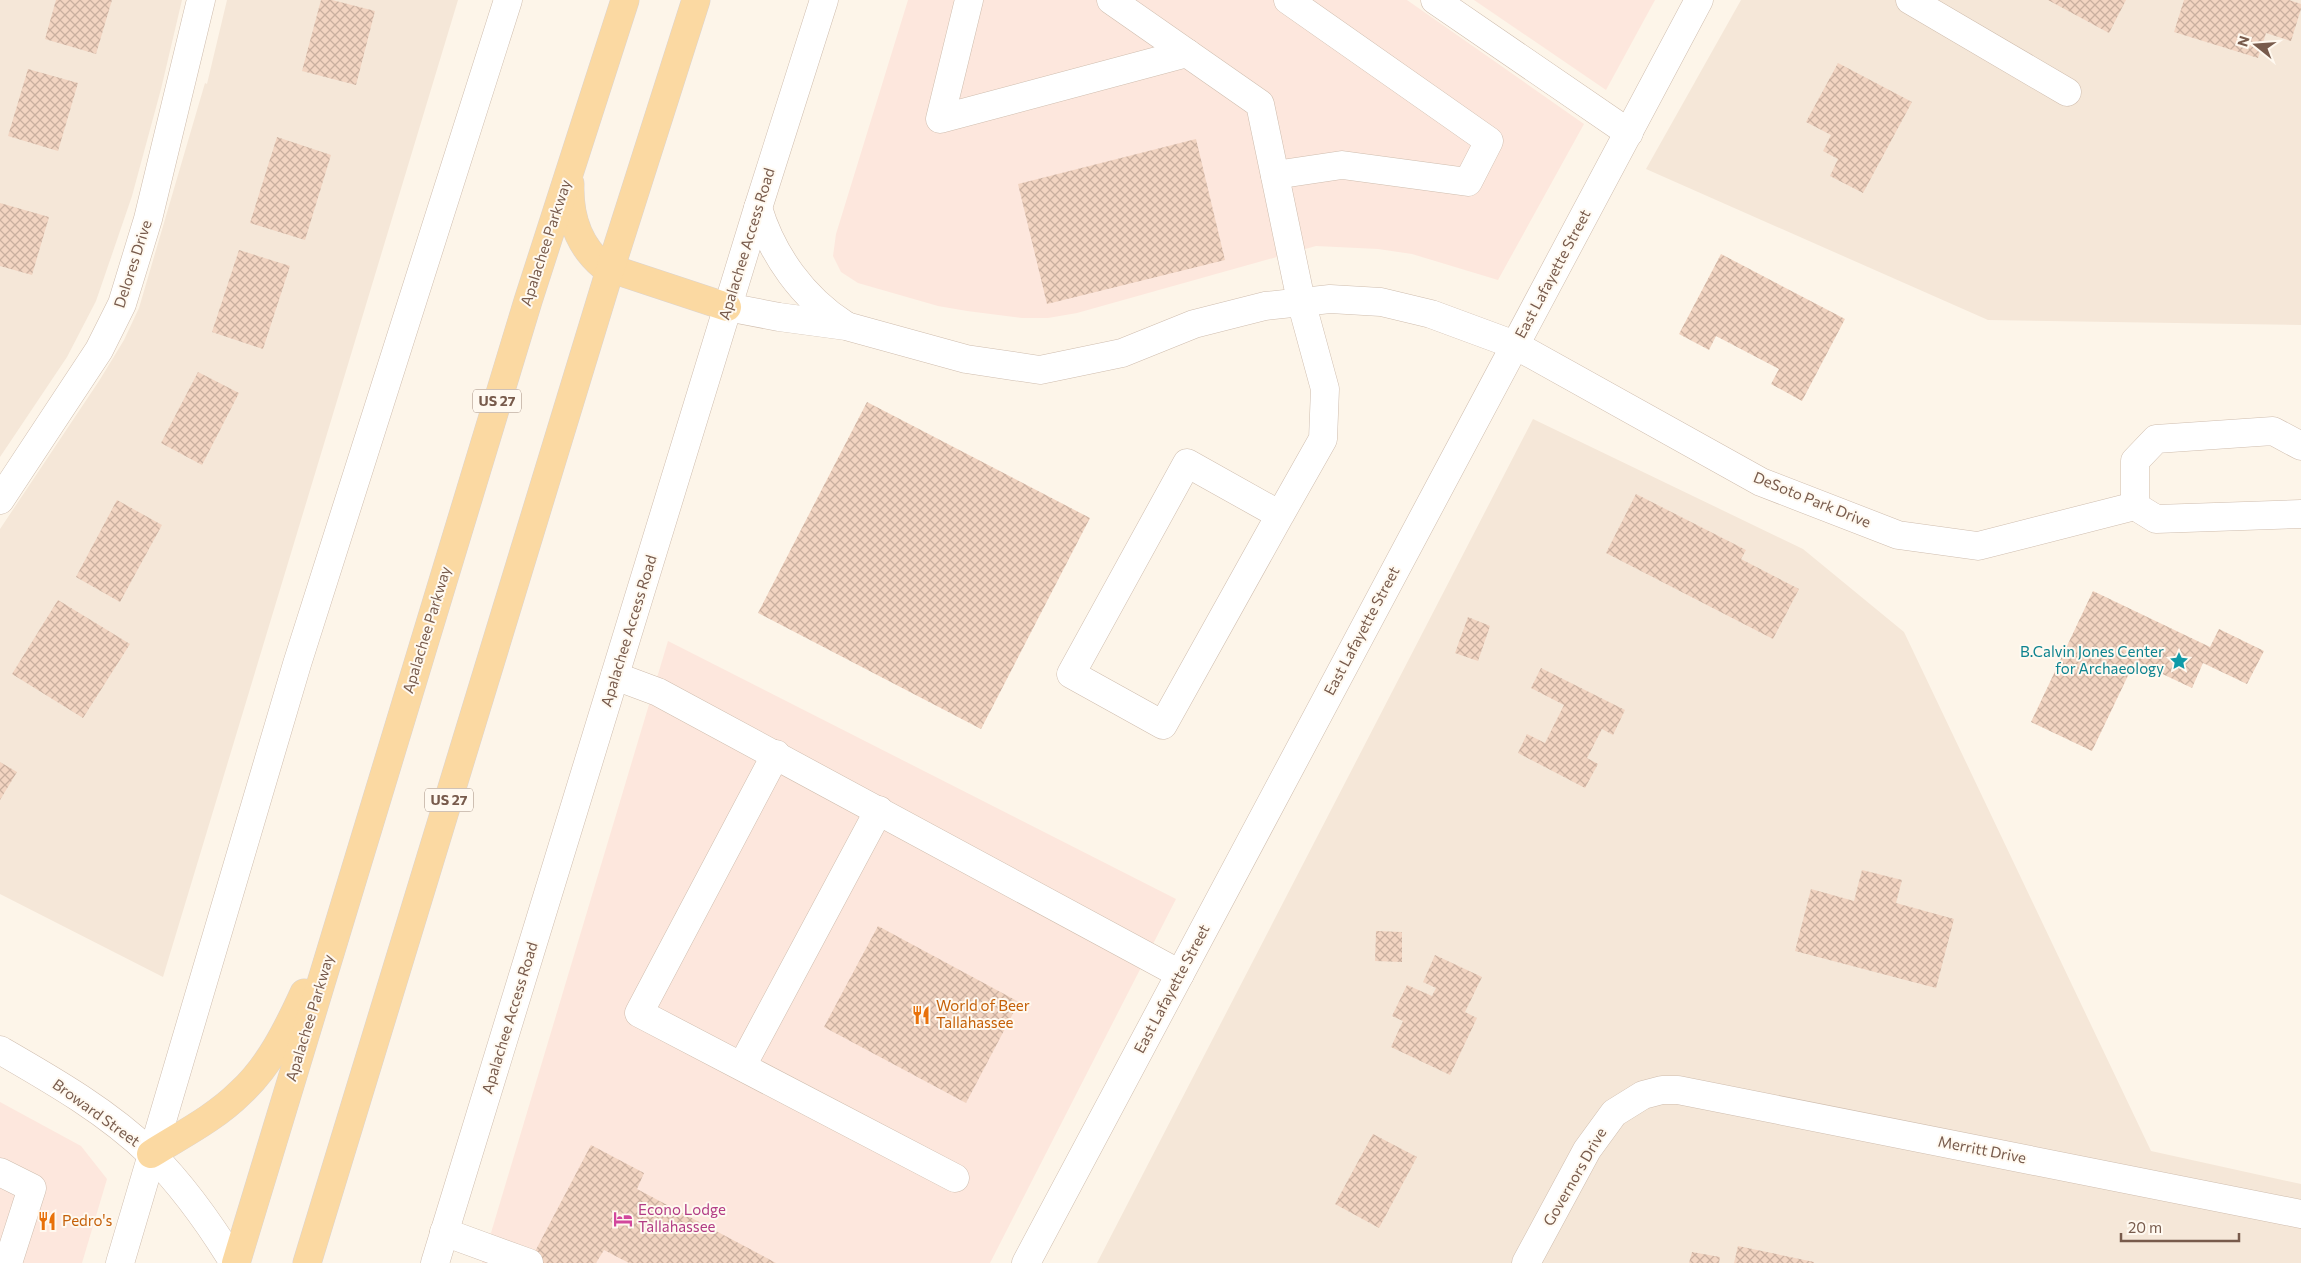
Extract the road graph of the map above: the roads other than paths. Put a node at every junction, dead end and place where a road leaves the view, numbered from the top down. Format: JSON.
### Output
{"nodes":[{"id":1,"x":201,"y":0,"type":"edge"},
{"id":2,"x":508,"y":0,"type":"edge"},
{"id":3,"x":625,"y":0,"type":"edge"},
{"id":4,"x":696,"y":0,"type":"edge"},
{"id":5,"x":824,"y":0,"type":"edge"},
{"id":6,"x":969,"y":0,"type":"edge"},
{"id":7,"x":1111,"y":0,"type":"edge"},
{"id":8,"x":1288,"y":0,"type":"edge"},
{"id":9,"x":1435,"y":0,"type":"edge"},
{"id":10,"x":1699,"y":0,"type":"edge"},
{"id":11,"x":1910,"y":0,"type":"edge"},
{"id":12,"x":1187,"y":53,"type":"junction"},
{"id":13,"x":2067,"y":92,"type":"dead end"},
{"id":14,"x":1629,"y":132,"type":"junction"},
{"id":15,"x":572,"y":163,"type":"junction"},
{"id":16,"x":1275,"y":175,"type":"junction"},
{"id":17,"x":758,"y":208,"type":"junction"},
{"id":18,"x":610,"y":270,"type":"junction"},
{"id":19,"x":1301,"y":301,"type":"junction"},
{"id":20,"x":728,"y":307,"type":"junction"},
{"id":21,"x":846,"y":326,"type":"junction"},
{"id":22,"x":1515,"y":345,"type":"junction"},
{"id":23,"x":2301,"y":446,"type":"edge"},
{"id":24,"x":0,"y":500,"type":"edge"},
{"id":25,"x":2135,"y":506,"type":"junction"},
{"id":26,"x":1280,"y":514,"type":"junction"},
{"id":27,"x":2301,"y":514,"type":"edge"},
{"id":28,"x":616,"y":676,"type":"junction"},
{"id":29,"x":776,"y":754,"type":"junction"},
{"id":30,"x":879,"y":810,"type":"junction"},
{"id":31,"x":342,"y":910,"type":"junction"},
{"id":32,"x":1180,"y":974,"type":"junction"},
{"id":33,"x":0,"y":1050,"type":"edge"},
{"id":34,"x":742,"y":1066,"type":"junction"},
{"id":35,"x":1662,"y":1090,"type":"joint"},
{"id":36,"x":151,"y":1154,"type":"junction"},
{"id":37,"x":0,"y":1172,"type":"edge"},
{"id":38,"x":955,"y":1178,"type":"dead end"},
{"id":39,"x":2301,"y":1214,"type":"edge"},
{"id":40,"x":444,"y":1232,"type":"junction"},
{"id":41,"x":8,"y":1263,"type":"edge"},
{"id":42,"x":120,"y":1263,"type":"edge"},
{"id":43,"x":235,"y":1263,"type":"edge"},
{"id":44,"x":307,"y":1263,"type":"edge"},
{"id":45,"x":435,"y":1263,"type":"edge"},
{"id":46,"x":529,"y":1263,"type":"edge"},
{"id":47,"x":1026,"y":1263,"type":"edge"},
{"id":48,"x":1526,"y":1263,"type":"edge"}],
"edges":[{"from":1,"to":24,"type":"street","name":"Delores Drive"},
{"from":2,"to":36,"type":"street"},
{"from":3,"to":15,"type":"main road","name":"Apalachee Parkway","number":"US 27"},
{"from":4,"to":18,"type":"main road","number":"US 27"},
{"from":5,"to":17,"type":"street","name":"Apalachee Access Road"},
{"from":6,"to":12,"type":"street"},
{"from":7,"to":12,"type":"street"},
{"from":8,"to":16,"type":"street"},
{"from":9,"to":14,"type":"street"},
{"from":10,"to":14,"type":"street","name":"East Lafayette Street"},
{"from":11,"to":13,"type":"street"},
{"from":12,"to":16,"type":"street"},
{"from":14,"to":22,"type":"street","name":"East Lafayette Street"},
{"from":15,"to":18,"type":"main road"},
{"from":15,"to":31,"type":"main road","name":"Apalachee Parkway","number":"US 27"},
{"from":16,"to":19,"type":"street"},
{"from":17,"to":20,"type":"street","name":"Apalachee Access Road"},
{"from":17,"to":21,"type":"street"},
{"from":18,"to":20,"type":"main road"},
{"from":18,"to":44,"type":"main road","number":"US 27"},
{"from":19,"to":21,"type":"street","name":"DeSoto Park Drive"},
{"from":19,"to":22,"type":"street","name":"DeSoto Park Drive"},
{"from":19,"to":26,"type":"street"},
{"from":20,"to":21,"type":"street"},
{"from":20,"to":28,"type":"street","name":"Apalachee Access Road"},
{"from":22,"to":25,"type":"street","name":"DeSoto Park Drive"},
{"from":22,"to":32,"type":"street","name":"East Lafayette Street"},
{"from":23,"to":25,"type":"street"},
{"from":25,"to":27,"type":"street"},
{"from":26,"to":26,"type":"street"},
{"from":28,"to":29,"type":"street"},
{"from":28,"to":40,"type":"street","name":"Apalachee Access Road"},
{"from":29,"to":30,"type":"street"},
{"from":29,"to":34,"type":"street"},
{"from":30,"to":32,"type":"street"},
{"from":30,"to":34,"type":"street"},
{"from":31,"to":36,"type":"main road"},
{"from":31,"to":43,"type":"main road","name":"Apalachee Parkway","number":"US 27"},
{"from":32,"to":47,"type":"street","name":"East Lafayette Street"},
{"from":33,"to":36,"type":"street","name":"Broward Street"},
{"from":34,"to":38,"type":"street"},
{"from":35,"to":39,"type":"street","name":"Merritt Drive"},
{"from":35,"to":48,"type":"street","name":"Governors Drive"},
{"from":36,"to":42,"type":"street"},
{"from":36,"to":43,"type":"street","name":"Broward Street"},
{"from":37,"to":41,"type":"street"},
{"from":40,"to":45,"type":"street","name":"Apalachee Access Road"},
{"from":40,"to":46,"type":"street"}]}
